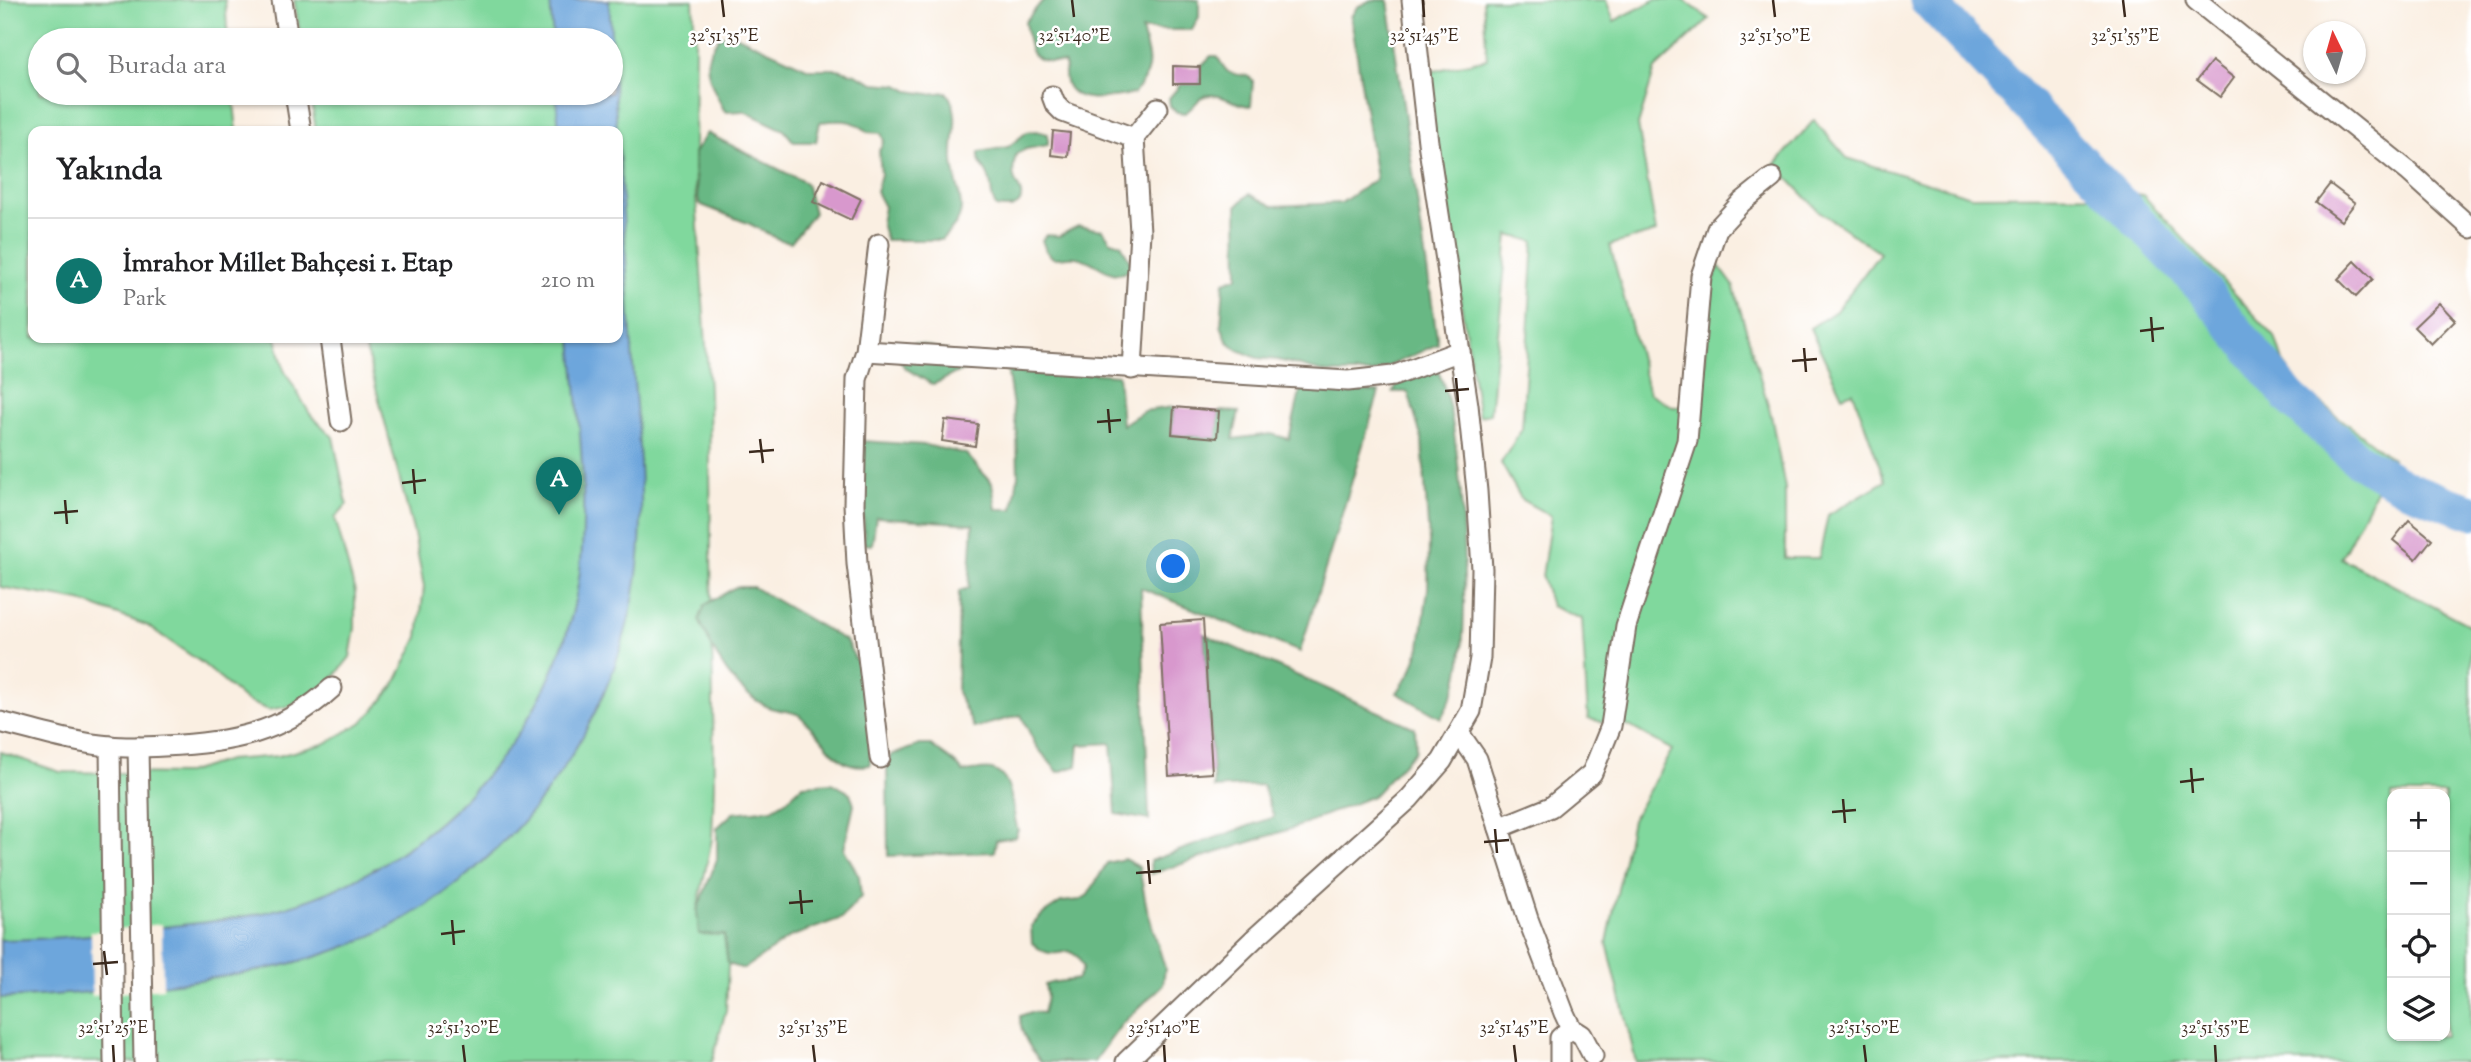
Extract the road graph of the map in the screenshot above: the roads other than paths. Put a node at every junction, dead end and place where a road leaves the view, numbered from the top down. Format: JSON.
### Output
{"nodes":[{"id":1,"x":282,"y":0,"type":"edge"},
{"id":2,"x":1412,"y":0,"type":"edge"},
{"id":3,"x":2196,"y":0,"type":"edge"},
{"id":4,"x":286,"y":28,"type":"edge"},
{"id":5,"x":1052,"y":96,"type":"dead end"},
{"id":6,"x":297,"y":105,"type":"edge"},
{"id":7,"x":1158,"y":108,"type":"dead end"},
{"id":8,"x":300,"y":126,"type":"edge"},
{"id":9,"x":1134,"y":138,"type":"junction"},
{"id":10,"x":1772,"y":178,"type":"dead end"},
{"id":11,"x":2471,"y":228,"type":"edge"},
{"id":12,"x":879,"y":244,"type":"dead end"},
{"id":13,"x":331,"y":343,"type":"edge"},
{"id":14,"x":866,"y":351,"type":"junction"},
{"id":15,"x":1460,"y":351,"type":"junction"},
{"id":16,"x":1132,"y":369,"type":"junction"},
{"id":17,"x":341,"y":421,"type":"dead end"},
{"id":18,"x":332,"y":688,"type":"dead end"},
{"id":19,"x":0,"y":722,"type":"edge"},
{"id":20,"x":1459,"y":733,"type":"junction"},
{"id":21,"x":110,"y":746,"type":"junction"},
{"id":22,"x":138,"y":747,"type":"junction"},
{"id":23,"x":880,"y":758,"type":"dead end"},
{"id":24,"x":1499,"y":828,"type":"junction"},
{"id":25,"x":1571,"y":1028,"type":"junction"},
{"id":26,"x":114,"y":1052,"type":"edge"},
{"id":27,"x":1593,"y":1056,"type":"dead end"},
{"id":28,"x":144,"y":1062,"type":"edge"},
{"id":29,"x":1126,"y":1062,"type":"edge"},
{"id":30,"x":1560,"y":1062,"type":"edge"}],
"edges":[{"from":1,"to":4,"type":"street"},
{"from":2,"to":15,"type":"street"},
{"from":3,"to":11,"type":"street"},
{"from":5,"to":9,"type":"street"},
{"from":6,"to":8,"type":"street"},
{"from":7,"to":9,"type":"street"},
{"from":9,"to":16,"type":"street"},
{"from":10,"to":24,"type":"street"},
{"from":12,"to":14,"type":"street"},
{"from":13,"to":17,"type":"street"},
{"from":14,"to":16,"type":"street"},
{"from":14,"to":23,"type":"street"},
{"from":15,"to":16,"type":"street"},
{"from":15,"to":20,"type":"street"},
{"from":18,"to":22,"type":"street"},
{"from":19,"to":21,"type":"street"},
{"from":20,"to":24,"type":"street"},
{"from":20,"to":29,"type":"street"},
{"from":21,"to":22,"type":"street"},
{"from":21,"to":26,"type":"street"},
{"from":22,"to":28,"type":"street"},
{"from":24,"to":25,"type":"street"},
{"from":25,"to":27,"type":"street"},
{"from":25,"to":30,"type":"street"}]}
